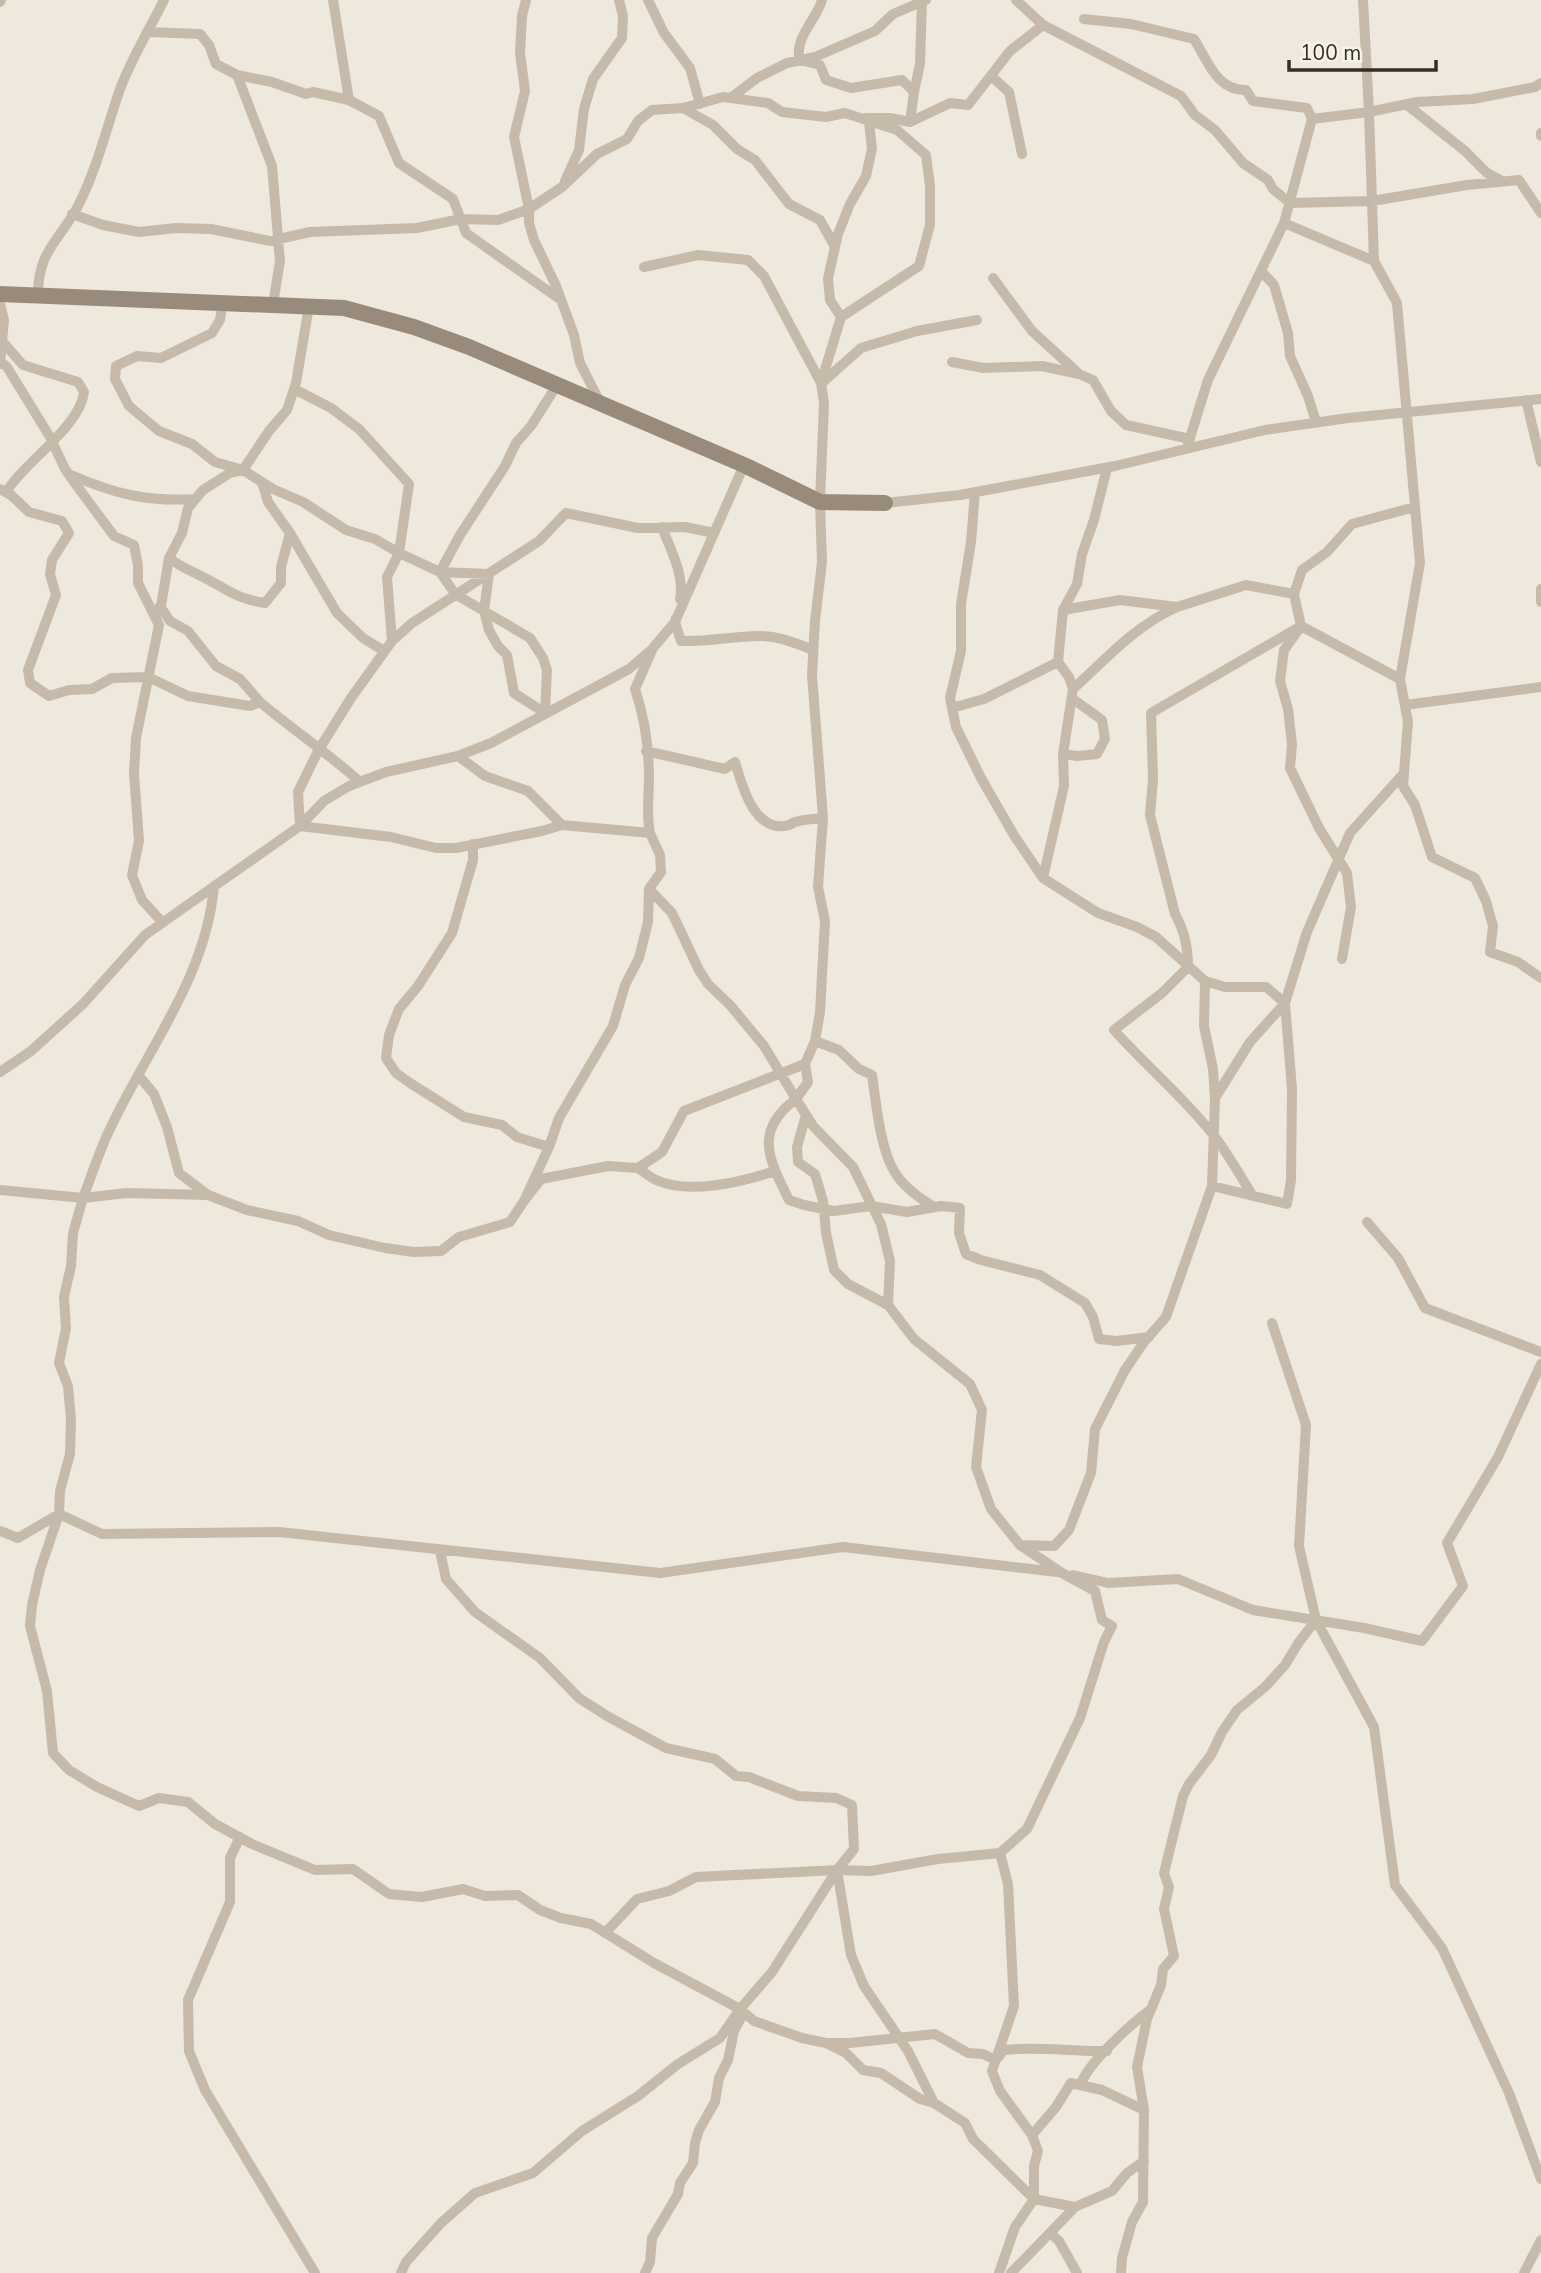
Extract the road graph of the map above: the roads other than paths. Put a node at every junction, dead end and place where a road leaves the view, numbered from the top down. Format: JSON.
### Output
{"nodes":[{"id":1,"x":164,"y":0,"type":"edge"},
{"id":2,"x":333,"y":0,"type":"edge"},
{"id":3,"x":526,"y":0,"type":"edge"},
{"id":4,"x":619,"y":0,"type":"edge"},
{"id":5,"x":648,"y":0,"type":"edge"},
{"id":6,"x":822,"y":0,"type":"edge"},
{"id":7,"x":1016,"y":0,"type":"edge"},
{"id":8,"x":1363,"y":0,"type":"edge"},
{"id":9,"x":924,"y":1,"type":"edge"},
{"id":10,"x":1084,"y":19,"type":"dead end"},
{"id":11,"x":1043,"y":25,"type":"junction"},
{"id":12,"x":148,"y":32,"type":"junction"},
{"id":13,"x":800,"y":60,"type":"junction"},
{"id":14,"x":237,"y":75,"type":"junction"},
{"id":15,"x":991,"y":76,"type":"junction"},
{"id":16,"x":1541,"y":83,"type":"edge"},
{"id":17,"x":914,"y":92,"type":"junction"},
{"id":18,"x":732,"y":97,"type":"junction"},
{"id":19,"x":349,"y":100,"type":"junction"},
{"id":20,"x":701,"y":104,"type":"junction"},
{"id":21,"x":1406,"y":104,"type":"junction"},
{"id":22,"x":684,"y":107,"type":"junction"},
{"id":23,"x":1369,"y":112,"type":"junction"},
{"id":24,"x":1312,"y":119,"type":"junction"},
{"id":25,"x":864,"y":121,"type":"junction"},
{"id":26,"x":910,"y":122,"type":"junction"},
{"id":27,"x":1022,"y":154,"type":"dead end"},
{"id":28,"x":1503,"y":181,"type":"junction"},
{"id":29,"x":562,"y":187,"type":"junction"},
{"id":30,"x":1373,"y":201,"type":"junction"},
{"id":31,"x":1290,"y":202,"type":"junction"},
{"id":32,"x":530,"y":209,"type":"junction"},
{"id":33,"x":1541,"y":213,"type":"edge"},
{"id":34,"x":72,"y":214,"type":"junction"},
{"id":35,"x":461,"y":219,"type":"junction"},
{"id":36,"x":1284,"y":223,"type":"junction"},
{"id":37,"x":277,"y":239,"type":"junction"},
{"id":38,"x":835,"y":247,"type":"junction"},
{"id":39,"x":1374,"y":261,"type":"junction"},
{"id":40,"x":644,"y":267,"type":"dead end"},
{"id":41,"x":1261,"y":271,"type":"junction"},
{"id":42,"x":993,"y":278,"type":"dead end"},
{"id":43,"x":0,"y":293,"type":"edge"},
{"id":44,"x":38,"y":295,"type":"junction"},
{"id":45,"x":562,"y":300,"type":"junction"},
{"id":46,"x":223,"y":302,"type":"junction"},
{"id":47,"x":273,"y":304,"type":"junction"},
{"id":48,"x":0,"y":305,"type":"edge"},
{"id":49,"x":309,"y":306,"type":"junction"},
{"id":50,"x":841,"y":317,"type":"junction"},
{"id":51,"x":977,"y":320,"type":"dead end"},
{"id":52,"x":2,"y":341,"type":"junction"},
{"id":53,"x":0,"y":362,"type":"edge"},
{"id":54,"x":951,"y":362,"type":"dead end"},
{"id":55,"x":1079,"y":374,"type":"junction"},
{"id":56,"x":821,"y":383,"type":"junction"},
{"id":57,"x":557,"y":385,"type":"junction"},
{"id":58,"x":294,"y":389,"type":"junction"},
{"id":59,"x":1541,"y":399,"type":"edge"},
{"id":60,"x":1526,"y":400,"type":"junction"},
{"id":61,"x":601,"y":404,"type":"junction"},
{"id":62,"x":1406,"y":411,"type":"junction"},
{"id":63,"x":1317,"y":422,"type":"junction"},
{"id":64,"x":53,"y":442,"type":"junction"},
{"id":65,"x":1188,"y":444,"type":"junction"},
{"id":66,"x":1541,"y":462,"type":"edge"},
{"id":67,"x":744,"y":465,"type":"junction"},
{"id":68,"x":1107,"y":468,"type":"junction"},
{"id":69,"x":243,"y":470,"type":"junction"},
{"id":70,"x":68,"y":473,"type":"junction"},
{"id":71,"x":262,"y":482,"type":"junction"},
{"id":72,"x":3,"y":491,"type":"edge"},
{"id":73,"x":975,"y":492,"type":"junction"},
{"id":74,"x":195,"y":499,"type":"junction"},
{"id":75,"x":820,"y":502,"type":"junction"},
{"id":76,"x":885,"y":503,"type":"joint"},
{"id":77,"x":1415,"y":507,"type":"junction"},
{"id":78,"x":662,"y":527,"type":"junction"},
{"id":79,"x":290,"y":533,"type":"junction"},
{"id":80,"x":715,"y":533,"type":"junction"},
{"id":81,"x":399,"y":553,"type":"junction"},
{"id":82,"x":169,"y":558,"type":"junction"},
{"id":83,"x":440,"y":572,"type":"junction"},
{"id":84,"x":489,"y":574,"type":"junction"},
{"id":85,"x":1541,"y":589,"type":"edge"},
{"id":86,"x":455,"y":594,"type":"junction"},
{"id":87,"x":1294,"y":594,"type":"junction"},
{"id":88,"x":1541,"y":602,"type":"edge"},
{"id":89,"x":160,"y":606,"type":"junction"},
{"id":90,"x":1177,"y":607,"type":"junction"},
{"id":91,"x":1063,"y":610,"type":"junction"},
{"id":92,"x":484,"y":611,"type":"junction"},
{"id":93,"x":675,"y":622,"type":"junction"},
{"id":94,"x":159,"y":625,"type":"junction"},
{"id":95,"x":1301,"y":626,"type":"junction"},
{"id":96,"x":392,"y":641,"type":"junction"},
{"id":97,"x":653,"y":648,"type":"junction"},
{"id":98,"x":813,"y":650,"type":"junction"},
{"id":99,"x":384,"y":651,"type":"junction"},
{"id":100,"x":1058,"y":662,"type":"junction"},
{"id":101,"x":148,"y":677,"type":"junction"},
{"id":102,"x":1400,"y":679,"type":"junction"},
{"id":103,"x":1541,"y":687,"type":"edge"},
{"id":104,"x":1073,"y":694,"type":"junction"},
{"id":105,"x":260,"y":702,"type":"junction"},
{"id":106,"x":1405,"y":705,"type":"junction"},
{"id":107,"x":952,"y":708,"type":"junction"},
{"id":108,"x":545,"y":713,"type":"junction"},
{"id":109,"x":320,"y":747,"type":"junction"},
{"id":110,"x":646,"y":751,"type":"junction"},
{"id":111,"x":1063,"y":754,"type":"junction"},
{"id":112,"x":457,"y":756,"type":"junction"},
{"id":113,"x":1404,"y":773,"type":"junction"},
{"id":114,"x":360,"y":782,"type":"junction"},
{"id":115,"x":823,"y":818,"type":"junction"},
{"id":116,"x":562,"y":825,"type":"junction"},
{"id":117,"x":300,"y":826,"type":"junction"},
{"id":118,"x":650,"y":834,"type":"junction"},
{"id":119,"x":473,"y":844,"type":"junction"},
{"id":120,"x":1339,"y":858,"type":"junction"},
{"id":121,"x":1043,"y":878,"type":"junction"},
{"id":122,"x":214,"y":886,"type":"junction"},
{"id":123,"x":649,"y":890,"type":"junction"},
{"id":124,"x":162,"y":922,"type":"junction"},
{"id":125,"x":1342,"y":959,"type":"dead end"},
{"id":126,"x":1188,"y":967,"type":"junction"},
{"id":127,"x":1541,"y":978,"type":"edge"},
{"id":128,"x":1205,"y":981,"type":"junction"},
{"id":129,"x":1285,"y":1003,"type":"junction"},
{"id":130,"x":815,"y":1041,"type":"junction"},
{"id":131,"x":805,"y":1064,"type":"junction"},
{"id":132,"x":0,"y":1072,"type":"edge"},
{"id":133,"x":781,"y":1074,"type":"junction"},
{"id":134,"x":139,"y":1076,"type":"junction"},
{"id":135,"x":1215,"y":1098,"type":"junction"},
{"id":136,"x":796,"y":1099,"type":"junction"},
{"id":137,"x":806,"y":1115,"type":"junction"},
{"id":138,"x":1215,"y":1137,"type":"junction"},
{"id":139,"x":549,"y":1147,"type":"junction"},
{"id":140,"x":638,"y":1168,"type":"junction"},
{"id":141,"x":775,"y":1171,"type":"junction"},
{"id":142,"x":1212,"y":1186,"type":"junction"},
{"id":143,"x":0,"y":1190,"type":"edge"},
{"id":144,"x":208,"y":1195,"type":"junction"},
{"id":145,"x":1253,"y":1196,"type":"junction"},
{"id":146,"x":83,"y":1198,"type":"junction"},
{"id":147,"x":524,"y":1201,"type":"junction"},
{"id":148,"x":871,"y":1206,"type":"junction"},
{"id":149,"x":934,"y":1208,"type":"junction"},
{"id":150,"x":824,"y":1209,"type":"junction"},
{"id":151,"x":1367,"y":1222,"type":"dead end"},
{"id":152,"x":888,"y":1305,"type":"junction"},
{"id":153,"x":1272,"y":1323,"type":"dead end"},
{"id":154,"x":1149,"y":1337,"type":"junction"},
{"id":155,"x":1541,"y":1352,"type":"edge"},
{"id":156,"x":1541,"y":1364,"type":"edge"},
{"id":157,"x":59,"y":1514,"type":"junction"},
{"id":158,"x":0,"y":1531,"type":"edge"},
{"id":159,"x":1020,"y":1545,"type":"junction"},
{"id":160,"x":440,"y":1551,"type":"junction"},
{"id":161,"x":1062,"y":1573,"type":"junction"},
{"id":162,"x":1316,"y":1620,"type":"junction"},
{"id":163,"x":240,"y":1837,"type":"junction"},
{"id":164,"x":1000,"y":1853,"type":"junction"},
{"id":165,"x":837,"y":1870,"type":"junction"},
{"id":166,"x":605,"y":1933,"type":"junction"},
{"id":167,"x":1151,"y":2010,"type":"junction"},
{"id":168,"x":742,"y":2011,"type":"junction"},
{"id":169,"x":899,"y":2037,"type":"junction"},
{"id":170,"x":826,"y":2043,"type":"junction"},
{"id":171,"x":1107,"y":2051,"type":"junction"},
{"id":172,"x":996,"y":2060,"type":"junction"},
{"id":173,"x":1081,"y":2084,"type":"junction"},
{"id":174,"x":934,"y":2103,"type":"junction"},
{"id":175,"x":1144,"y":2110,"type":"junction"},
{"id":176,"x":1032,"y":2135,"type":"junction"},
{"id":177,"x":1144,"y":2161,"type":"junction"},
{"id":178,"x":1541,"y":2179,"type":"edge"},
{"id":179,"x":1034,"y":2199,"type":"junction"},
{"id":180,"x":1075,"y":2207,"type":"junction"},
{"id":181,"x":1050,"y":2233,"type":"junction"},
{"id":182,"x":1541,"y":2240,"type":"edge"},
{"id":183,"x":315,"y":2273,"type":"edge"},
{"id":184,"x":401,"y":2273,"type":"edge"},
{"id":185,"x":645,"y":2273,"type":"edge"},
{"id":186,"x":999,"y":2273,"type":"edge"},
{"id":187,"x":1011,"y":2273,"type":"edge"},
{"id":188,"x":1077,"y":2273,"type":"edge"},
{"id":189,"x":1121,"y":2273,"type":"edge"},
{"id":190,"x":1524,"y":2273,"type":"edge"}],
"edges":[{"from":1,"to":12,"type":"street"},
{"from":2,"to":19,"type":"street"},
{"from":3,"to":32,"type":"street"},
{"from":4,"to":29,"type":"street"},
{"from":5,"to":20,"type":"street"},
{"from":6,"to":13,"type":"street"},
{"from":7,"to":11,"type":"street"},
{"from":8,"to":23,"type":"street"},
{"from":9,"to":13,"type":"street"},
{"from":9,"to":17,"type":"street"},
{"from":10,"to":24,"type":"street"},
{"from":11,"to":15,"type":"street"},
{"from":11,"to":31,"type":"street"},
{"from":12,"to":14,"type":"street"},
{"from":12,"to":34,"type":"street"},
{"from":13,"to":17,"type":"street"},
{"from":13,"to":18,"type":"street"},
{"from":14,"to":19,"type":"street"},
{"from":14,"to":37,"type":"street"},
{"from":15,"to":26,"type":"street"},
{"from":15,"to":27,"type":"street"},
{"from":16,"to":21,"type":"street"},
{"from":17,"to":26,"type":"street"},
{"from":18,"to":20,"type":"street"},
{"from":18,"to":25,"type":"street"},
{"from":19,"to":35,"type":"street"},
{"from":20,"to":22,"type":"street"},
{"from":21,"to":23,"type":"street"},
{"from":21,"to":28,"type":"street"},
{"from":22,"to":29,"type":"street"},
{"from":22,"to":38,"type":"street"},
{"from":23,"to":24,"type":"street"},
{"from":23,"to":30,"type":"street"},
{"from":24,"to":31,"type":"street"},
{"from":25,"to":26,"type":"street"},
{"from":25,"to":38,"type":"street"},
{"from":25,"to":50,"type":"street"},
{"from":28,"to":30,"type":"street"},
{"from":28,"to":33,"type":"street"},
{"from":29,"to":32,"type":"street"},
{"from":30,"to":31,"type":"street"},
{"from":30,"to":39,"type":"street"},
{"from":31,"to":36,"type":"street"},
{"from":32,"to":35,"type":"street"},
{"from":32,"to":45,"type":"street"},
{"from":34,"to":37,"type":"street"},
{"from":34,"to":44,"type":"street"},
{"from":35,"to":37,"type":"street"},
{"from":35,"to":45,"type":"street"},
{"from":36,"to":39,"type":"street"},
{"from":36,"to":41,"type":"street"},
{"from":37,"to":47,"type":"street"},
{"from":38,"to":50,"type":"street"},
{"from":39,"to":62,"type":"street"},
{"from":40,"to":56,"type":"street"},
{"from":41,"to":63,"type":"street"},
{"from":41,"to":65,"type":"street"},
{"from":42,"to":55,"type":"street"},
{"from":43,"to":44,"type":"main road"},
{"from":44,"to":46,"type":"main road"},
{"from":45,"to":61,"type":"street"},
{"from":46,"to":47,"type":"main road"},
{"from":46,"to":69,"type":"street"},
{"from":47,"to":49,"type":"main road"},
{"from":48,"to":52,"type":"street"},
{"from":49,"to":57,"type":"main road"},
{"from":49,"to":58,"type":"street"},
{"from":50,"to":56,"type":"street"},
{"from":51,"to":56,"type":"street"},
{"from":52,"to":53,"type":"street"},
{"from":52,"to":64,"type":"street"},
{"from":53,"to":64,"type":"street"},
{"from":54,"to":55,"type":"street"},
{"from":55,"to":65,"type":"street"},
{"from":56,"to":75,"type":"street"},
{"from":57,"to":61,"type":"main road"},
{"from":57,"to":83,"type":"street"},
{"from":58,"to":69,"type":"street"},
{"from":58,"to":81,"type":"street"},
{"from":59,"to":60,"type":"street"},
{"from":60,"to":62,"type":"street"},
{"from":60,"to":66,"type":"street"},
{"from":61,"to":67,"type":"main road"},
{"from":62,"to":63,"type":"street"},
{"from":62,"to":77,"type":"street"},
{"from":63,"to":65,"type":"street"},
{"from":64,"to":70,"type":"street"},
{"from":64,"to":72,"type":"street"},
{"from":65,"to":68,"type":"street"},
{"from":67,"to":75,"type":"main road"},
{"from":67,"to":80,"type":"street"},
{"from":68,"to":73,"type":"street"},
{"from":68,"to":91,"type":"street"},
{"from":69,"to":71,"type":"street"},
{"from":69,"to":74,"type":"street"},
{"from":70,"to":74,"type":"street"},
{"from":70,"to":94,"type":"street"},
{"from":71,"to":79,"type":"street"},
{"from":71,"to":81,"type":"street"},
{"from":72,"to":101,"type":"street"},
{"from":73,"to":76,"type":"street"},
{"from":73,"to":107,"type":"street"},
{"from":74,"to":82,"type":"street"},
{"from":75,"to":76,"type":"main road"},
{"from":75,"to":98,"type":"street"},
{"from":77,"to":87,"type":"street"},
{"from":77,"to":102,"type":"street"},
{"from":78,"to":80,"type":"street"},
{"from":78,"to":84,"type":"street"},
{"from":78,"to":93,"type":"street"},
{"from":79,"to":82,"type":"street"},
{"from":79,"to":99,"type":"street"},
{"from":80,"to":93,"type":"street"},
{"from":81,"to":83,"type":"street"},
{"from":81,"to":96,"type":"street"},
{"from":82,"to":89,"type":"street"},
{"from":83,"to":84,"type":"street"},
{"from":83,"to":86,"type":"street"},
{"from":84,"to":86,"type":"street"},
{"from":84,"to":92,"type":"street"},
{"from":85,"to":88,"type":"street"},
{"from":86,"to":92,"type":"street"},
{"from":86,"to":96,"type":"street"},
{"from":87,"to":90,"type":"street"},
{"from":87,"to":95,"type":"street"},
{"from":89,"to":94,"type":"street"},
{"from":89,"to":105,"type":"street"},
{"from":90,"to":91,"type":"street"},
{"from":90,"to":104,"type":"street"},
{"from":91,"to":100,"type":"street"},
{"from":92,"to":108,"type":"street"},
{"from":92,"to":108,"type":"street"},
{"from":93,"to":97,"type":"street"},
{"from":93,"to":98,"type":"street"},
{"from":94,"to":101,"type":"street"},
{"from":95,"to":102,"type":"street"},
{"from":95,"to":120,"type":"street"},
{"from":95,"to":126,"type":"street"},
{"from":96,"to":99,"type":"street"},
{"from":97,"to":108,"type":"street"},
{"from":97,"to":110,"type":"street"},
{"from":98,"to":115,"type":"street"},
{"from":99,"to":109,"type":"street"},
{"from":100,"to":104,"type":"street"},
{"from":100,"to":107,"type":"street"},
{"from":101,"to":105,"type":"street"},
{"from":101,"to":124,"type":"street"},
{"from":102,"to":106,"type":"street"},
{"from":103,"to":106,"type":"street"},
{"from":104,"to":111,"type":"street"},
{"from":104,"to":111,"type":"street"},
{"from":105,"to":109,"type":"street"},
{"from":106,"to":113,"type":"street"},
{"from":107,"to":121,"type":"street"},
{"from":108,"to":112,"type":"street"},
{"from":109,"to":114,"type":"street"},
{"from":109,"to":117,"type":"street"},
{"from":110,"to":115,"type":"street"},
{"from":110,"to":118,"type":"street"},
{"from":111,"to":121,"type":"street"},
{"from":112,"to":114,"type":"street"},
{"from":112,"to":116,"type":"street"},
{"from":113,"to":120,"type":"street"},
{"from":113,"to":127,"type":"street"},
{"from":114,"to":117,"type":"street"},
{"from":115,"to":130,"type":"street"},
{"from":116,"to":118,"type":"street"},
{"from":116,"to":119,"type":"street"},
{"from":117,"to":119,"type":"street"},
{"from":117,"to":122,"type":"street"},
{"from":118,"to":123,"type":"street"},
{"from":119,"to":139,"type":"street"},
{"from":120,"to":125,"type":"street"},
{"from":120,"to":129,"type":"street"},
{"from":121,"to":126,"type":"street"},
{"from":122,"to":124,"type":"street"},
{"from":122,"to":134,"type":"street"},
{"from":123,"to":133,"type":"street"},
{"from":123,"to":139,"type":"street"},
{"from":124,"to":132,"type":"street"},
{"from":126,"to":128,"type":"street"},
{"from":126,"to":138,"type":"street"},
{"from":128,"to":129,"type":"street"},
{"from":128,"to":135,"type":"street"},
{"from":129,"to":135,"type":"street"},
{"from":129,"to":145,"type":"street"},
{"from":130,"to":131,"type":"street"},
{"from":130,"to":149,"type":"street"},
{"from":131,"to":133,"type":"street"},
{"from":131,"to":136,"type":"street"},
{"from":133,"to":136,"type":"street"},
{"from":133,"to":140,"type":"street"},
{"from":134,"to":144,"type":"street"},
{"from":134,"to":146,"type":"street"},
{"from":135,"to":138,"type":"street"},
{"from":136,"to":137,"type":"street"},
{"from":136,"to":141,"type":"street"},
{"from":137,"to":148,"type":"street"},
{"from":137,"to":150,"type":"street"},
{"from":138,"to":142,"type":"street"},
{"from":138,"to":145,"type":"street"},
{"from":139,"to":147,"type":"street"},
{"from":140,"to":141,"type":"street"},
{"from":140,"to":147,"type":"street"},
{"from":141,"to":150,"type":"street"},
{"from":142,"to":145,"type":"street"},
{"from":142,"to":154,"type":"street"},
{"from":143,"to":146,"type":"street"},
{"from":144,"to":146,"type":"street"},
{"from":144,"to":147,"type":"street"},
{"from":146,"to":157,"type":"street"},
{"from":148,"to":149,"type":"street"},
{"from":148,"to":150,"type":"street"},
{"from":148,"to":152,"type":"street"},
{"from":149,"to":154,"type":"street"},
{"from":150,"to":152,"type":"street"},
{"from":151,"to":155,"type":"street"},
{"from":152,"to":159,"type":"street"},
{"from":153,"to":162,"type":"street"},
{"from":154,"to":159,"type":"street"},
{"from":156,"to":162,"type":"street"},
{"from":157,"to":158,"type":"street"},
{"from":157,"to":160,"type":"street"},
{"from":157,"to":163,"type":"street"},
{"from":159,"to":161,"type":"street"},
{"from":160,"to":161,"type":"street"},
{"from":160,"to":165,"type":"street"},
{"from":161,"to":162,"type":"street"},
{"from":161,"to":164,"type":"street"},
{"from":162,"to":167,"type":"street"},
{"from":162,"to":178,"type":"street"},
{"from":163,"to":166,"type":"street"},
{"from":163,"to":183,"type":"street"},
{"from":164,"to":165,"type":"street"},
{"from":164,"to":172,"type":"street"},
{"from":165,"to":166,"type":"street"},
{"from":165,"to":168,"type":"street"},
{"from":165,"to":169,"type":"street"},
{"from":166,"to":168,"type":"street"},
{"from":167,"to":171,"type":"street"},
{"from":167,"to":175,"type":"street"},
{"from":168,"to":170,"type":"street"},
{"from":168,"to":184,"type":"street"},
{"from":168,"to":185,"type":"street"},
{"from":169,"to":170,"type":"street"},
{"from":169,"to":172,"type":"street"},
{"from":169,"to":174,"type":"street"},
{"from":170,"to":174,"type":"street"},
{"from":171,"to":172,"type":"street"},
{"from":171,"to":173,"type":"street"},
{"from":172,"to":176,"type":"street"},
{"from":173,"to":175,"type":"street"},
{"from":173,"to":176,"type":"street"},
{"from":174,"to":179,"type":"street"},
{"from":175,"to":177,"type":"street"},
{"from":176,"to":179,"type":"street"},
{"from":177,"to":180,"type":"street"},
{"from":177,"to":189,"type":"street"},
{"from":179,"to":180,"type":"street"},
{"from":179,"to":186,"type":"street"},
{"from":180,"to":181,"type":"street"},
{"from":181,"to":187,"type":"street"},
{"from":181,"to":188,"type":"street"},
{"from":182,"to":190,"type":"street"}]}
